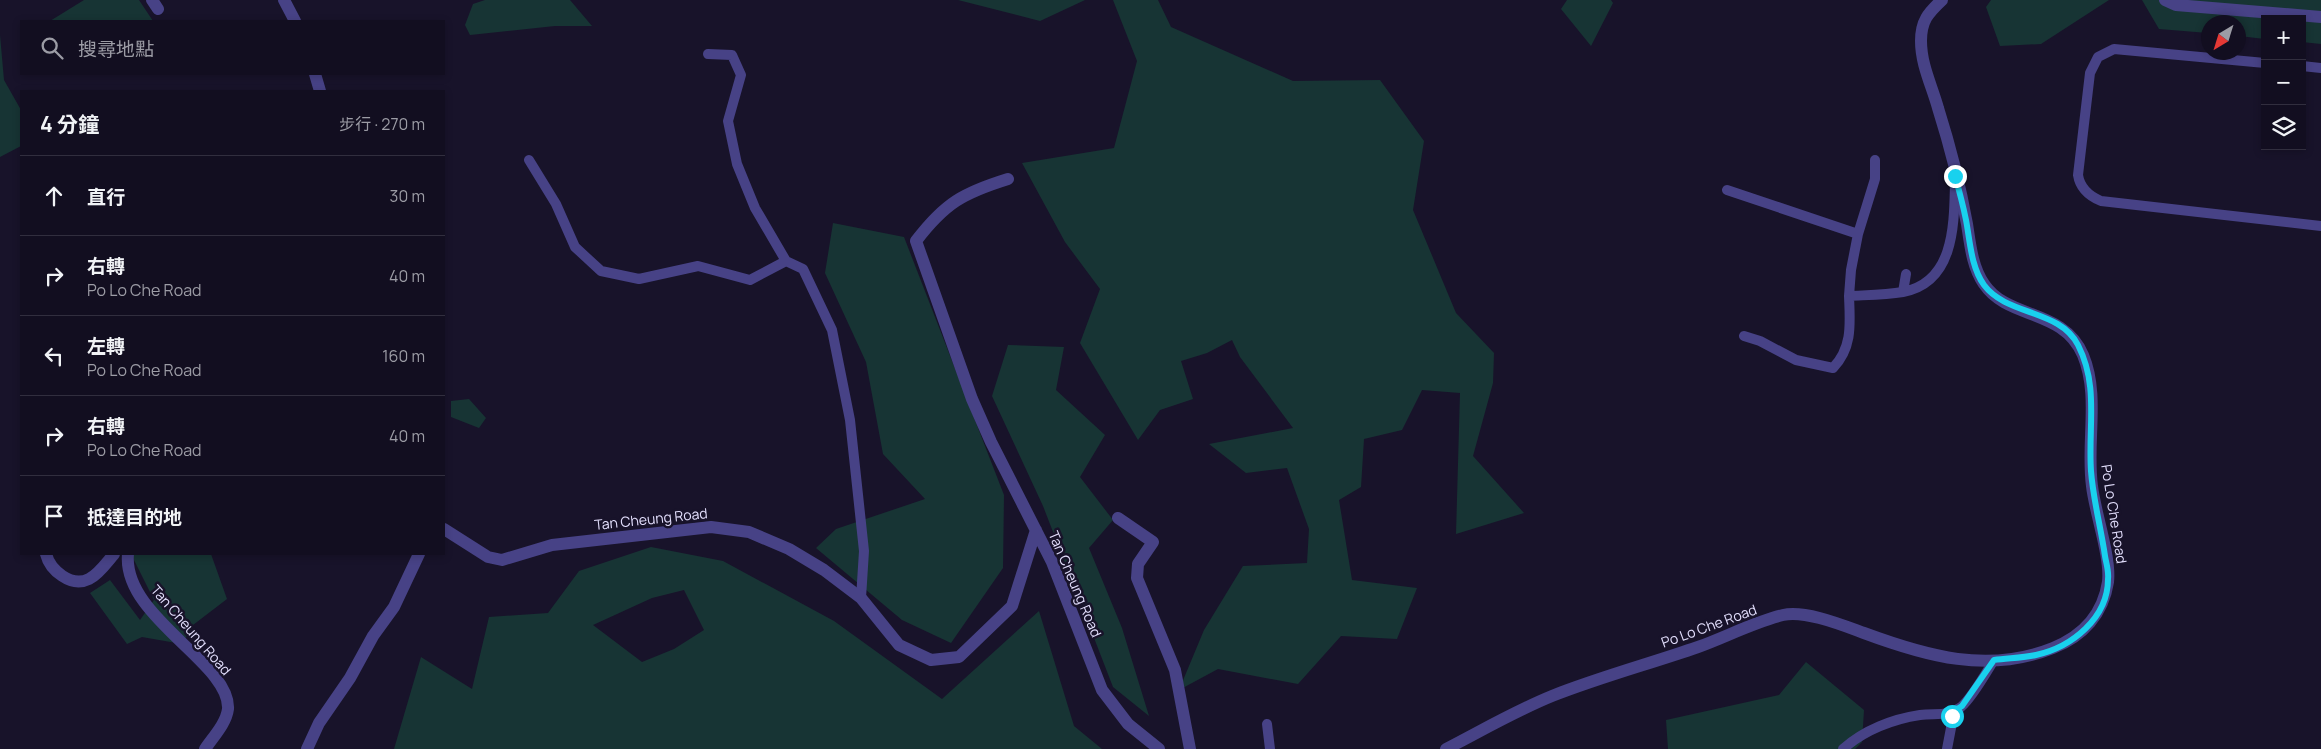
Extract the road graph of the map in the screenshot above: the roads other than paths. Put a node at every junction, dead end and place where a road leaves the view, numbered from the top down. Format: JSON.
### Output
{"nodes":[{"id":1,"x":284,"y":0,"type":"edge"},
{"id":2,"x":1942,"y":0,"type":"edge"},
{"id":3,"x":2166,"y":0,"type":"edge"},
{"id":4,"x":2321,"y":17,"type":"edge"},
{"id":5,"x":294,"y":20,"type":"edge"},
{"id":6,"x":708,"y":54,"type":"dead end"},
{"id":7,"x":2261,"y":63,"type":"edge"},
{"id":8,"x":2306,"y":66,"type":"edge"},
{"id":9,"x":2321,"y":68,"type":"edge"},
{"id":10,"x":315,"y":75,"type":"edge"},
{"id":11,"x":320,"y":90,"type":"edge"},
{"id":12,"x":528,"y":160,"type":"dead end"},
{"id":13,"x":1876,"y":160,"type":"dead end"},
{"id":14,"x":1955,"y":176,"type":"junction"},
{"id":15,"x":1008,"y":179,"type":"dead end"},
{"id":16,"x":1727,"y":190,"type":"dead end"},
{"id":17,"x":2321,"y":226,"type":"edge"},
{"id":18,"x":1858,"y":234,"type":"junction"},
{"id":19,"x":786,"y":261,"type":"junction"},
{"id":20,"x":1906,"y":274,"type":"dead end"},
{"id":21,"x":1903,"y":292,"type":"junction"},
{"id":22,"x":1849,"y":296,"type":"junction"},
{"id":23,"x":1744,"y":336,"type":"dead end"},
{"id":24,"x":1118,"y":518,"type":"dead end"},
{"id":25,"x":445,"y":530,"type":"edge"},
{"id":26,"x":1036,"y":530,"type":"junction"},
{"id":27,"x":46,"y":555,"type":"edge"},
{"id":28,"x":113,"y":555,"type":"edge"},
{"id":29,"x":128,"y":555,"type":"edge"},
{"id":30,"x":419,"y":555,"type":"edge"},
{"id":31,"x":861,"y":598,"type":"junction"},
{"id":32,"x":1994,"y":660,"type":"junction"},
{"id":33,"x":1951,"y":713,"type":"junction"},
{"id":34,"x":1266,"y":724,"type":"dead end"},
{"id":35,"x":205,"y":749,"type":"edge"},
{"id":36,"x":307,"y":749,"type":"edge"},
{"id":37,"x":1159,"y":749,"type":"edge"},
{"id":38,"x":1190,"y":749,"type":"edge"},
{"id":39,"x":1270,"y":749,"type":"edge"},
{"id":40,"x":1446,"y":749,"type":"edge"},
{"id":41,"x":1843,"y":749,"type":"edge"},
{"id":42,"x":1947,"y":749,"type":"edge"}],
"edges":[{"from":1,"to":5,"type":"street"},
{"from":2,"to":14,"type":"street","name":"Po Lo Che Road"},
{"from":3,"to":4,"type":"street"},
{"from":6,"to":19,"type":"lane"},
{"from":7,"to":17,"type":"lane"},
{"from":8,"to":9,"type":"lane"},
{"from":10,"to":11,"type":"street"},
{"from":12,"to":19,"type":"lane"},
{"from":13,"to":18,"type":"lane"},
{"from":14,"to":21,"type":"lane"},
{"from":14,"to":32,"type":"street","name":"Po Lo Che Road"},
{"from":15,"to":26,"type":"street"},
{"from":16,"to":18,"type":"lane"},
{"from":18,"to":22,"type":"lane"},
{"from":19,"to":31,"type":"lane"},
{"from":20,"to":21,"type":"lane"},
{"from":21,"to":22,"type":"lane"},
{"from":22,"to":23,"type":"lane"},
{"from":24,"to":38,"type":"street"},
{"from":25,"to":31,"type":"street","name":"Tan Cheung Road"},
{"from":26,"to":31,"type":"street","name":"Tan Cheung Road"},
{"from":26,"to":37,"type":"street","name":"Tan Cheung Road"},
{"from":27,"to":28,"type":"street"},
{"from":29,"to":35,"type":"street","name":"Tan Cheung Road"},
{"from":30,"to":36,"type":"street"},
{"from":32,"to":33,"type":"lane"},
{"from":32,"to":40,"type":"street","name":"Po Lo Che Road"},
{"from":33,"to":41,"type":"lane"},
{"from":33,"to":42,"type":"lane"},
{"from":34,"to":39,"type":"lane"}]}
